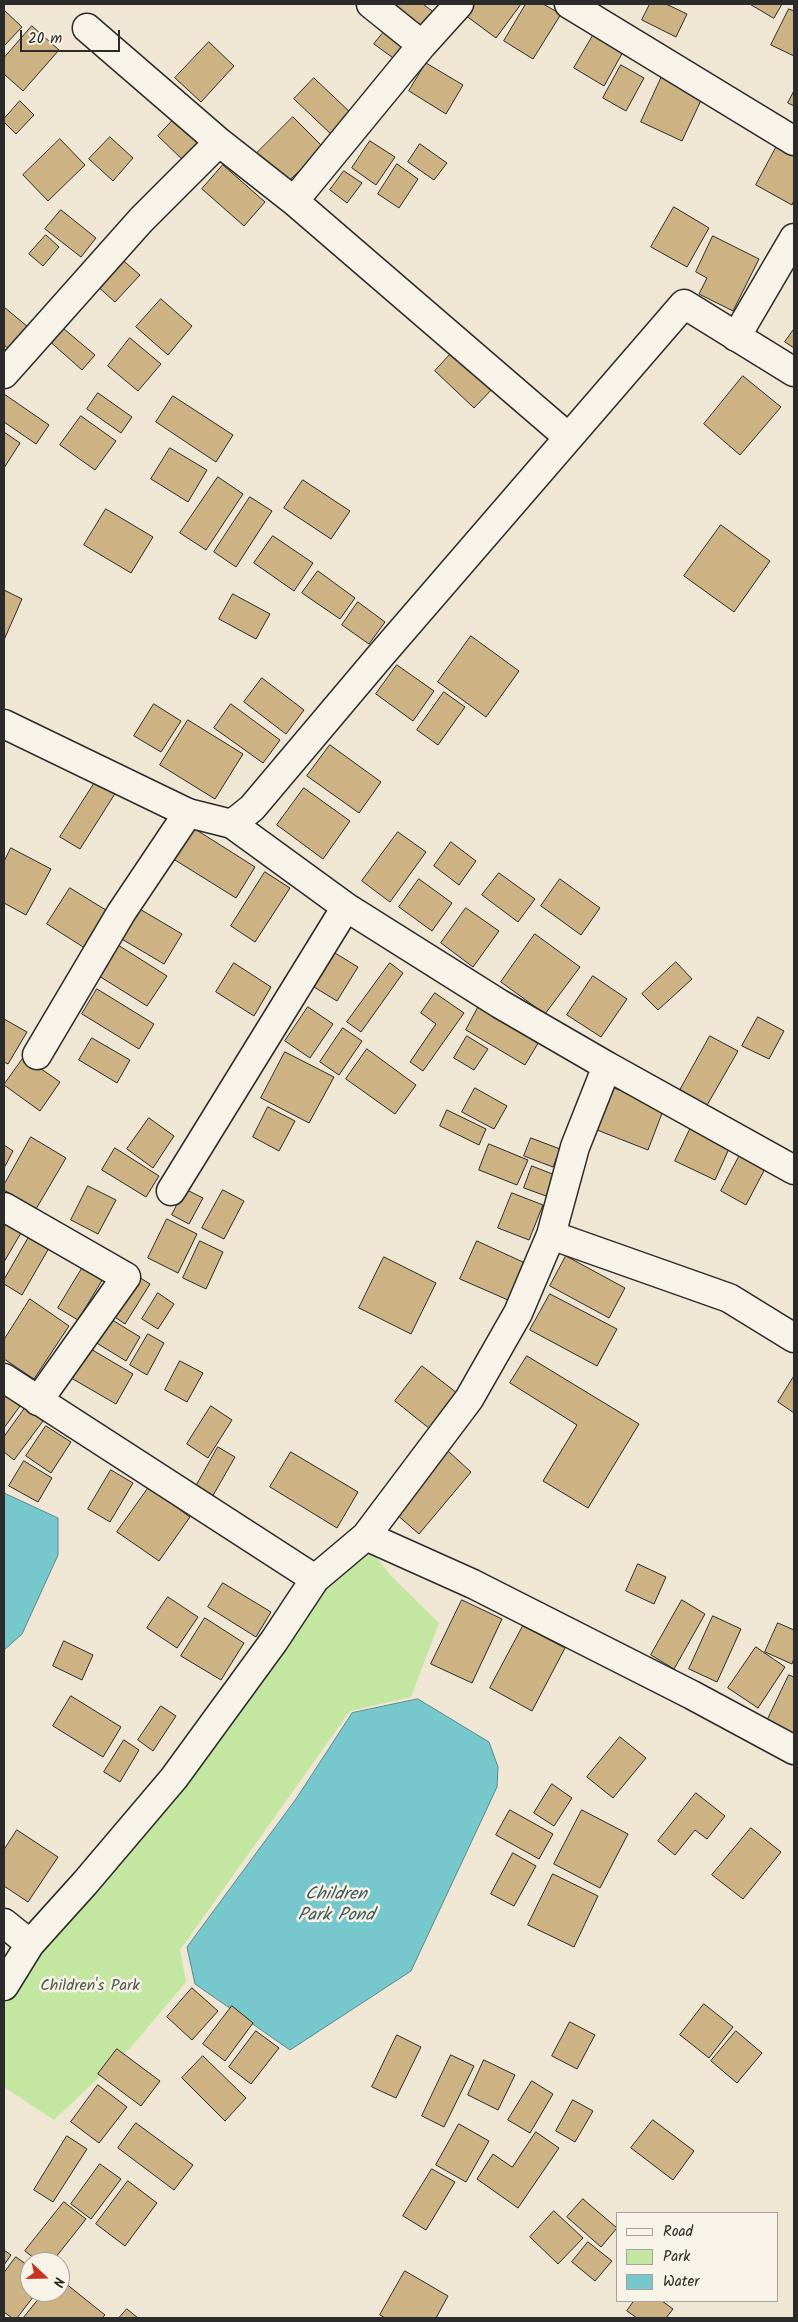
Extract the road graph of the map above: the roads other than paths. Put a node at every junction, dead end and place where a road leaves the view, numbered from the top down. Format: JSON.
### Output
{"nodes":[{"id":1,"x":371,"y":4,"type":"edge"},
{"id":2,"x":459,"y":4,"type":"edge"},
{"id":3,"x":569,"y":4,"type":"edge"},
{"id":4,"x":87,"y":28,"type":"dead end"},
{"id":5,"x":422,"y":46,"type":"junction"},
{"id":6,"x":794,"y":141,"type":"edge"},
{"id":7,"x":218,"y":142,"type":"junction"},
{"id":8,"x":294,"y":200,"type":"junction"},
{"id":9,"x":794,"y":238,"type":"edge"},
{"id":10,"x":736,"y":337,"type":"junction"},
{"id":11,"x":794,"y":372,"type":"edge"},
{"id":12,"x":4,"y":374,"type":"edge"},
{"id":13,"x":568,"y":437,"type":"junction"},
{"id":14,"x":4,"y":724,"type":"edge"},
{"id":15,"x":188,"y":813,"type":"junction"},
{"id":16,"x":232,"y":824,"type":"junction"},
{"id":17,"x":346,"y":907,"type":"junction"},
{"id":18,"x":38,"y":1055,"type":"dead end"},
{"id":19,"x":608,"y":1066,"type":"junction"},
{"id":20,"x":794,"y":1170,"type":"edge"},
{"id":21,"x":171,"y":1191,"type":"dead end"},
{"id":22,"x":4,"y":1207,"type":"edge"},
{"id":23,"x":550,"y":1234,"type":"junction"},
{"id":24,"x":794,"y":1338,"type":"edge"},
{"id":25,"x":4,"y":1378,"type":"edge"},
{"id":26,"x":38,"y":1401,"type":"junction"},
{"id":27,"x":366,"y":1536,"type":"junction"},
{"id":28,"x":315,"y":1579,"type":"junction"},
{"id":29,"x":794,"y":1750,"type":"edge"},
{"id":30,"x":4,"y":1923,"type":"edge"},
{"id":31,"x":30,"y":1944,"type":"junction"},
{"id":32,"x":4,"y":1986,"type":"edge"}],
"edges":[{"from":1,"to":5,"type":"street"},
{"from":2,"to":5,"type":"street"},
{"from":3,"to":6,"type":"street"},
{"from":4,"to":7,"type":"street"},
{"from":5,"to":8,"type":"street"},
{"from":7,"to":8,"type":"street"},
{"from":7,"to":12,"type":"street"},
{"from":8,"to":13,"type":"street"},
{"from":9,"to":10,"type":"street"},
{"from":10,"to":11,"type":"street"},
{"from":10,"to":13,"type":"street"},
{"from":13,"to":16,"type":"street"},
{"from":14,"to":15,"type":"street"},
{"from":15,"to":16,"type":"street"},
{"from":15,"to":18,"type":"street"},
{"from":16,"to":17,"type":"street"},
{"from":17,"to":19,"type":"street"},
{"from":17,"to":21,"type":"street"},
{"from":19,"to":20,"type":"street"},
{"from":19,"to":23,"type":"street"},
{"from":22,"to":26,"type":"street"},
{"from":23,"to":24,"type":"street"},
{"from":23,"to":27,"type":"street"},
{"from":25,"to":26,"type":"street"},
{"from":26,"to":28,"type":"street"},
{"from":27,"to":28,"type":"street"},
{"from":27,"to":29,"type":"street"},
{"from":28,"to":31,"type":"street"},
{"from":30,"to":31,"type":"street"},
{"from":31,"to":32,"type":"street"}]}
